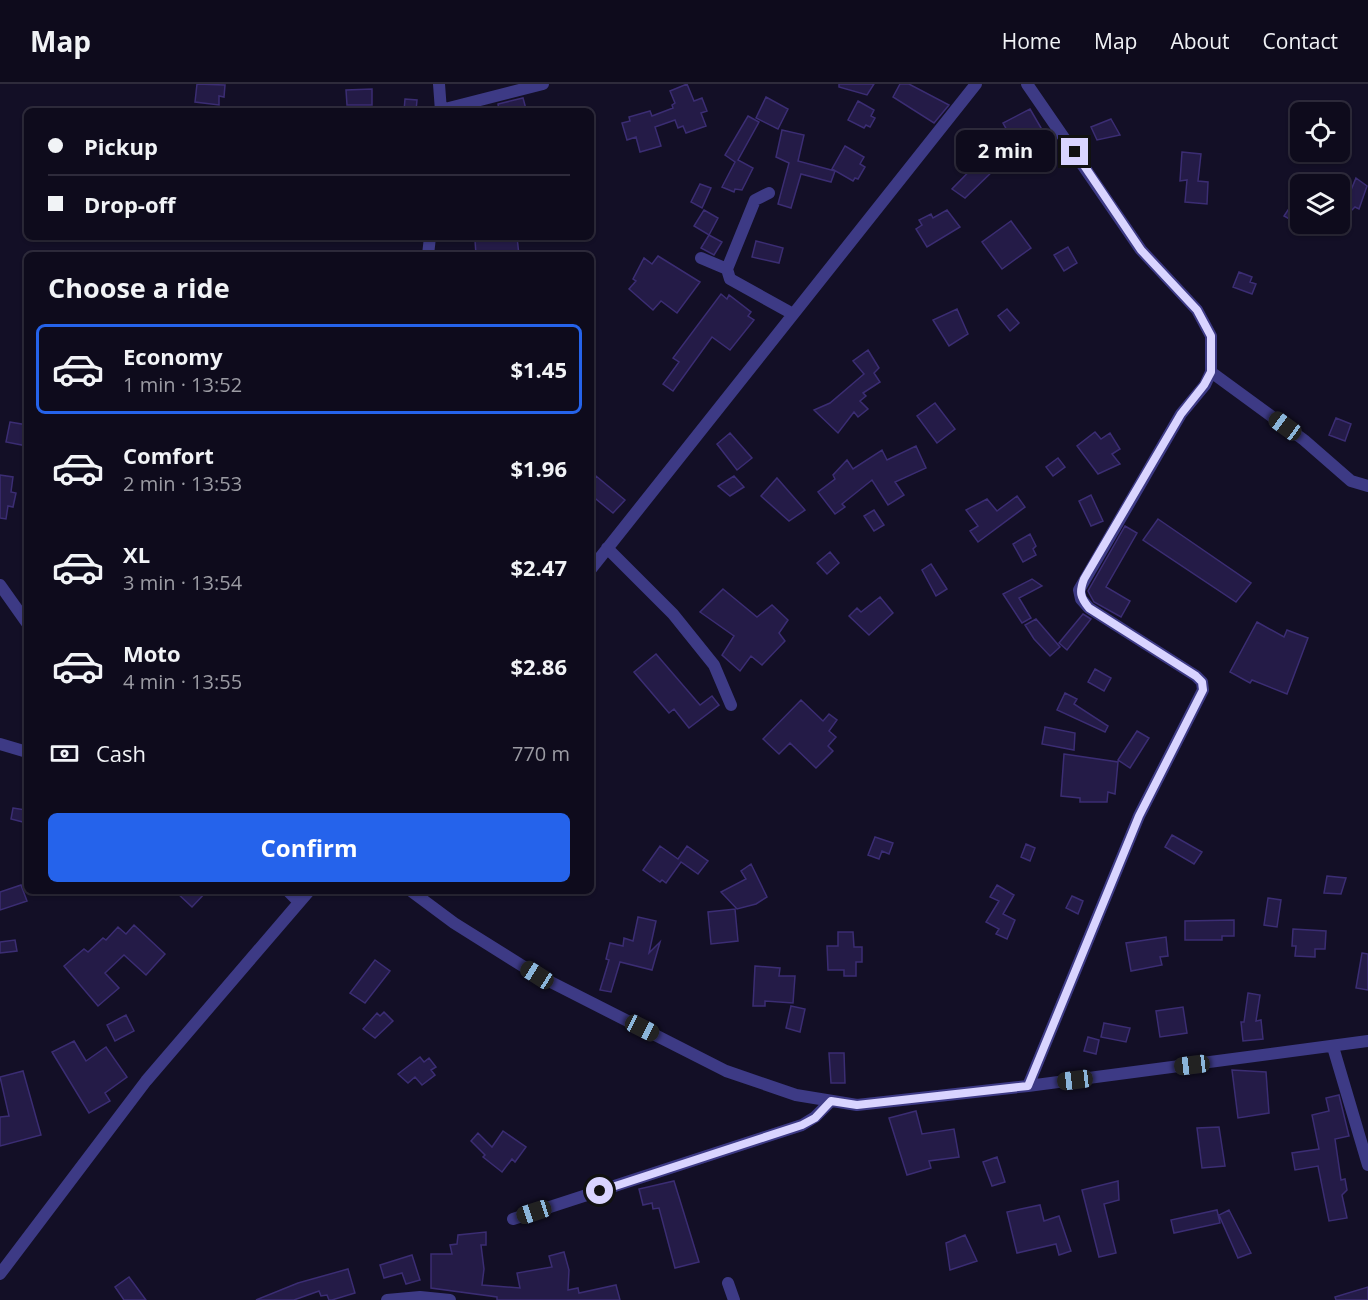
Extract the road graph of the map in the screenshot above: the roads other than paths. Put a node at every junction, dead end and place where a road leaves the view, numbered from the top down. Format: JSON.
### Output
{"nodes":[{"id":1,"x":439,"y":84,"type":"edge"},
{"id":2,"x":543,"y":84,"type":"edge"},
{"id":3,"x":976,"y":84,"type":"edge"},
{"id":4,"x":1027,"y":84,"type":"edge"},
{"id":5,"x":441,"y":108,"type":"edge"},
{"id":6,"x":452,"y":108,"type":"edge"},
{"id":7,"x":769,"y":193,"type":"dead end"},
{"id":8,"x":701,"y":258,"type":"dead end"},
{"id":9,"x":727,"y":269,"type":"junction"},
{"id":10,"x":793,"y":314,"type":"junction"},
{"id":11,"x":1211,"y":372,"type":"junction"},
{"id":12,"x":1368,"y":486,"type":"edge"},
{"id":13,"x":607,"y":548,"type":"junction"},
{"id":14,"x":594,"y":565,"type":"edge"},
{"id":15,"x":0,"y":585,"type":"edge"},
{"id":16,"x":24,"y":619,"type":"edge"},
{"id":17,"x":731,"y":705,"type":"dead end"},
{"id":18,"x":0,"y":744,"type":"edge"},
{"id":19,"x":24,"y":751,"type":"edge"},
{"id":20,"x":291,"y":894,"type":"edge"},
{"id":21,"x":306,"y":894,"type":"edge"},
{"id":22,"x":415,"y":894,"type":"edge"},
{"id":23,"x":298,"y":901,"type":"junction"},
{"id":24,"x":1368,"y":1041,"type":"edge"},
{"id":25,"x":1333,"y":1047,"type":"junction"},
{"id":26,"x":1028,"y":1086,"type":"junction"},
{"id":27,"x":831,"y":1101,"type":"junction"},
{"id":28,"x":1368,"y":1165,"type":"edge"},
{"id":29,"x":513,"y":1219,"type":"dead end"},
{"id":30,"x":0,"y":1274,"type":"edge"},
{"id":31,"x":728,"y":1283,"type":"dead end"},
{"id":32,"x":387,"y":1300,"type":"edge"},
{"id":33,"x":450,"y":1300,"type":"edge"},
{"id":34,"x":734,"y":1300,"type":"edge"}],
"edges":[{"from":1,"to":5,"type":"street"},
{"from":2,"to":6,"type":"street"},
{"from":3,"to":10,"type":"street"},
{"from":4,"to":11,"type":"street"},
{"from":7,"to":9,"type":"street"},
{"from":8,"to":9,"type":"street"},
{"from":9,"to":10,"type":"street"},
{"from":10,"to":13,"type":"street"},
{"from":11,"to":12,"type":"street"},
{"from":11,"to":26,"type":"street"},
{"from":13,"to":14,"type":"street"},
{"from":13,"to":17,"type":"street"},
{"from":15,"to":16,"type":"street"},
{"from":18,"to":19,"type":"street"},
{"from":20,"to":23,"type":"street"},
{"from":21,"to":23,"type":"street"},
{"from":22,"to":27,"type":"street"},
{"from":23,"to":30,"type":"street"},
{"from":24,"to":25,"type":"street"},
{"from":25,"to":26,"type":"street"},
{"from":25,"to":28,"type":"street"},
{"from":26,"to":27,"type":"street"},
{"from":27,"to":29,"type":"street"},
{"from":31,"to":34,"type":"street"},
{"from":32,"to":33,"type":"street"}]}
